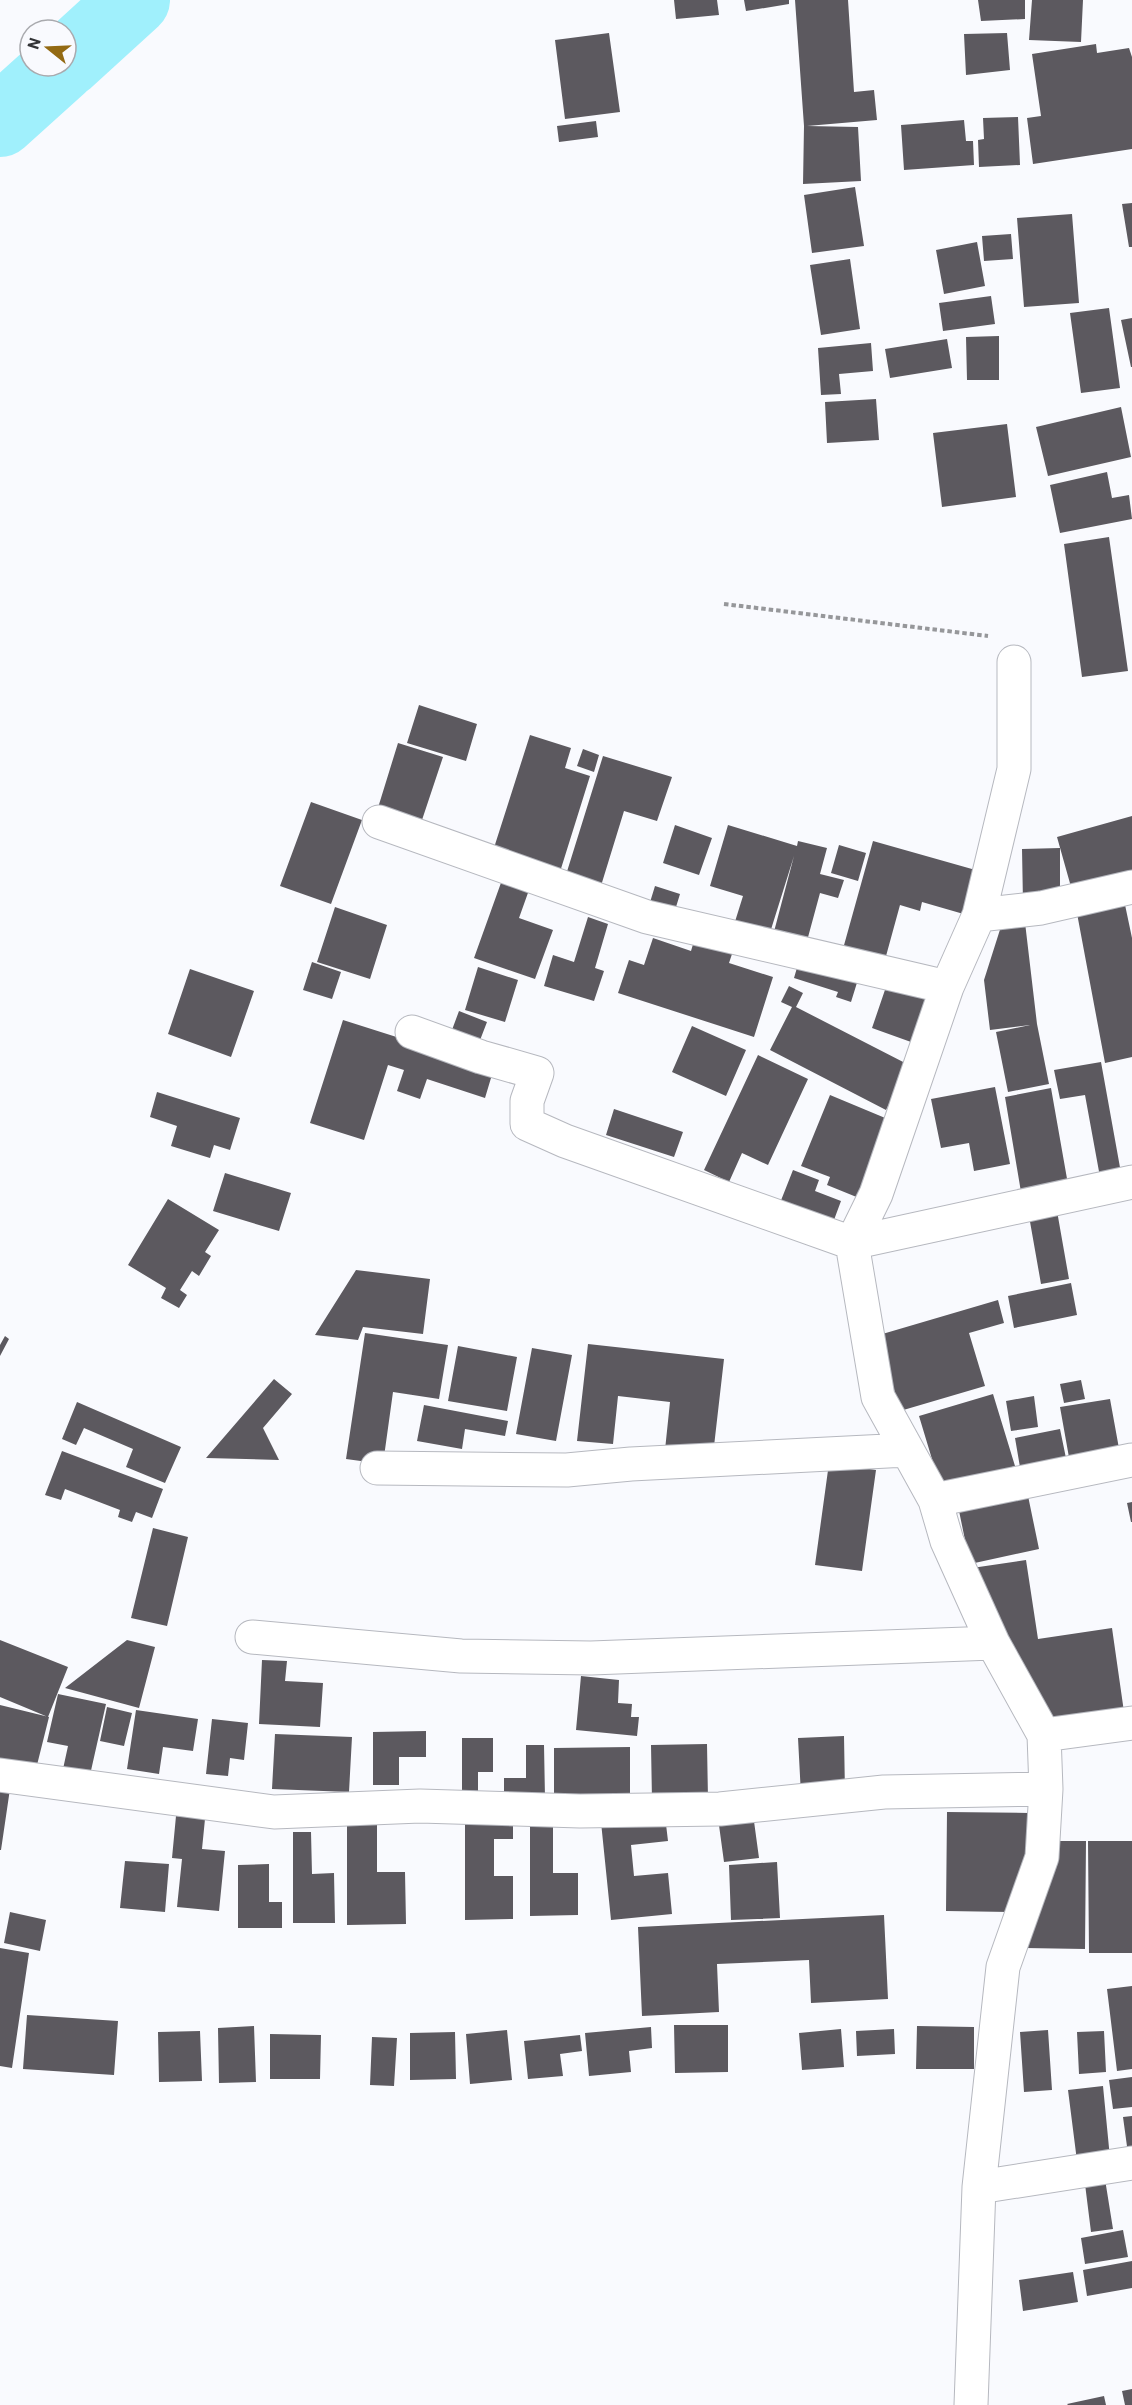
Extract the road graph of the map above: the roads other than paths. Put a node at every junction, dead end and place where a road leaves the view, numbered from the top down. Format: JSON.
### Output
{"nodes":[{"id":1,"x":1014,"y":662,"type":"road end"},
{"id":2,"x":379,"y":822,"type":"dead end"},
{"id":3,"x":1132,"y":887,"type":"edge"},
{"id":4,"x":979,"y":915,"type":"junction"},
{"id":5,"x":947,"y":987,"type":"junction"},
{"id":6,"x":412,"y":1032,"type":"dead end"},
{"id":7,"x":1132,"y":1182,"type":"edge"},
{"id":8,"x":852,"y":1243,"type":"junction"},
{"id":9,"x":907,"y":1450,"type":"junction"},
{"id":10,"x":1132,"y":1460,"type":"edge"},
{"id":11,"x":377,"y":1468,"type":"dead end"},
{"id":12,"x":935,"y":1500,"type":"junction"},
{"id":13,"x":252,"y":1637,"type":"dead end"},
{"id":14,"x":993,"y":1643,"type":"junction"},
{"id":15,"x":1132,"y":1723,"type":"edge"},
{"id":16,"x":1044,"y":1735,"type":"junction"},
{"id":17,"x":0,"y":1775,"type":"edge"},
{"id":18,"x":1047,"y":1789,"type":"junction"},
{"id":19,"x":1132,"y":2163,"type":"edge"},
{"id":20,"x":979,"y":2187,"type":"junction"},
{"id":21,"x":971,"y":2405,"type":"edge"}],
"edges":[{"from":1,"to":4,"type":"street"},
{"from":2,"to":5,"type":"street"},
{"from":3,"to":4,"type":"street"},
{"from":4,"to":5,"type":"street"},
{"from":5,"to":8,"type":"street"},
{"from":6,"to":8,"type":"street"},
{"from":7,"to":8,"type":"street"},
{"from":8,"to":9,"type":"street"},
{"from":9,"to":11,"type":"street"},
{"from":9,"to":12,"type":"street"},
{"from":10,"to":12,"type":"street"},
{"from":12,"to":14,"type":"street"},
{"from":13,"to":14,"type":"street"},
{"from":14,"to":16,"type":"street"},
{"from":15,"to":16,"type":"street"},
{"from":16,"to":18,"type":"street"},
{"from":17,"to":18,"type":"street"},
{"from":18,"to":20,"type":"street"},
{"from":19,"to":20,"type":"street"},
{"from":20,"to":21,"type":"street"}]}
